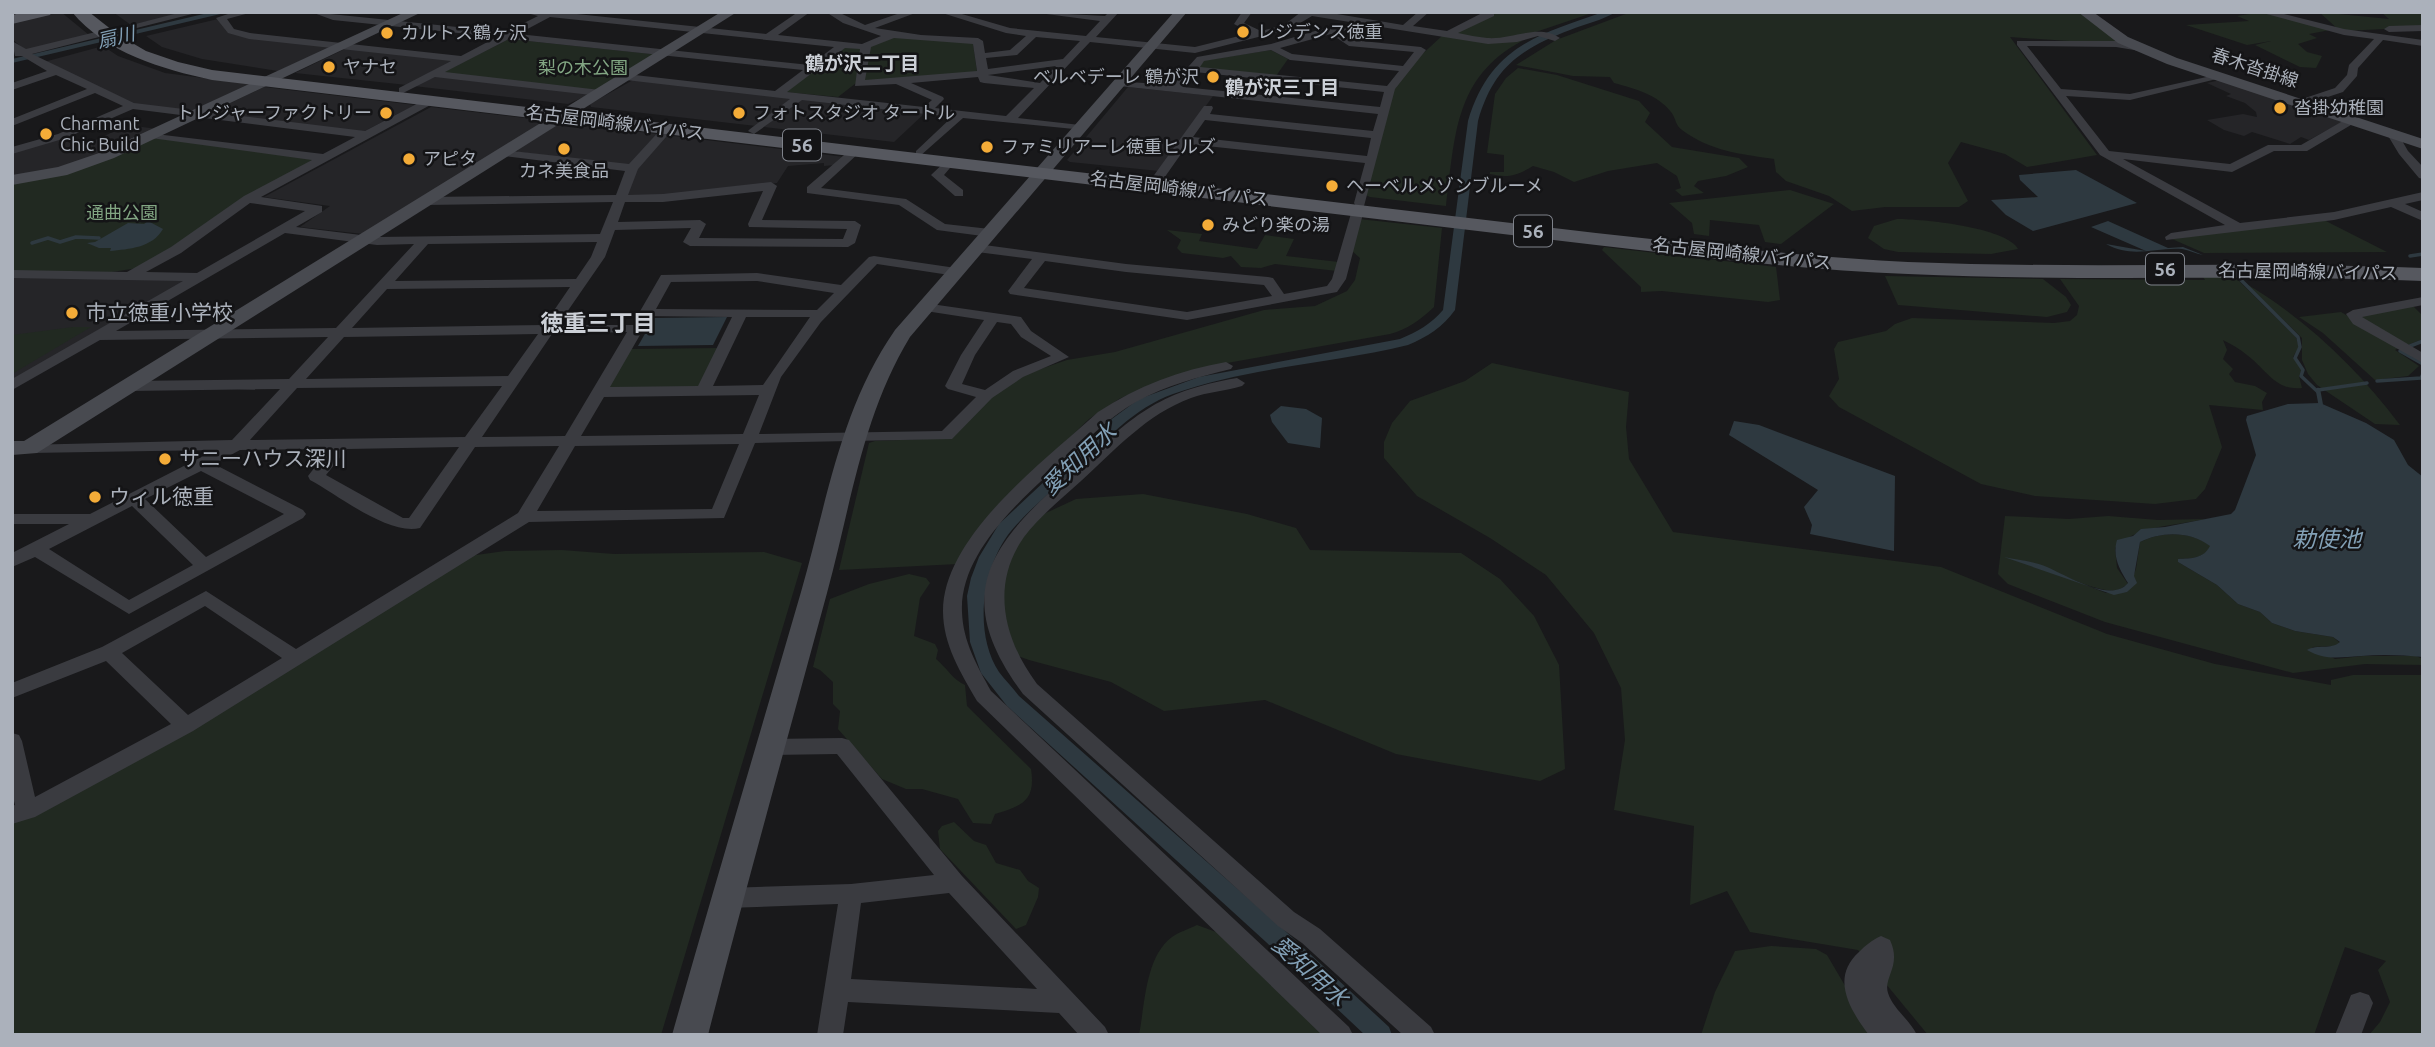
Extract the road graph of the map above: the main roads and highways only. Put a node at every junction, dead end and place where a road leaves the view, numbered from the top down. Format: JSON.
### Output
{"nodes":[{"id":1,"x":35,"y":12,"type":"edge"},
{"id":2,"x":45,"y":12,"type":"edge"},
{"id":3,"x":79,"y":12,"type":"edge"},
{"id":4,"x":94,"y":12,"type":"edge"},
{"id":5,"x":12,"y":19,"type":"edge"},
{"id":6,"x":115,"y":35,"type":"junction"},
{"id":7,"x":272,"y":79,"type":"junction"},
{"id":8,"x":567,"y":113,"type":"junction"},
{"id":9,"x":1043,"y":169,"type":"junction"},
{"id":10,"x":1359,"y":206,"type":"junction"},
{"id":11,"x":1906,"y":264,"type":"junction"},
{"id":12,"x":2423,"y":267,"type":"edge"},
{"id":13,"x":2423,"y":275,"type":"edge"}],
"edges":[{"from":1,"to":5,"type":"main road"},
{"from":2,"to":5,"type":"main road"},
{"from":3,"to":6,"type":"main road","name":"名古屋岡崎線バイパス","number":"56"},
{"from":4,"to":6,"type":"main road","name":"名古屋岡崎線バイパス","number":"56"},
{"from":6,"to":7,"type":"main road","name":"名古屋岡崎線バイパス","number":"56"},
{"from":7,"to":8,"type":"main road","name":"名古屋岡崎線バイパス","number":"56"},
{"from":7,"to":8,"type":"main road","name":"名古屋岡崎線バイパス","number":"56"},
{"from":8,"to":9,"type":"main road","name":"名古屋岡崎線バイパス","number":"56"},
{"from":8,"to":9,"type":"main road","name":"名古屋岡崎線バイパス","number":"56"},
{"from":9,"to":10,"type":"main road","name":"名古屋岡崎線バイパス","number":"56"},
{"from":9,"to":10,"type":"main road","name":"名古屋岡崎線バイパス","number":"56"},
{"from":10,"to":11,"type":"main road","name":"名古屋岡崎線バイパス","number":"56"},
{"from":11,"to":12,"type":"main road","name":"名古屋岡崎線バイパス","number":"56"},
{"from":11,"to":13,"type":"main road","name":"名古屋岡崎線バイパス","number":"56"}]}
